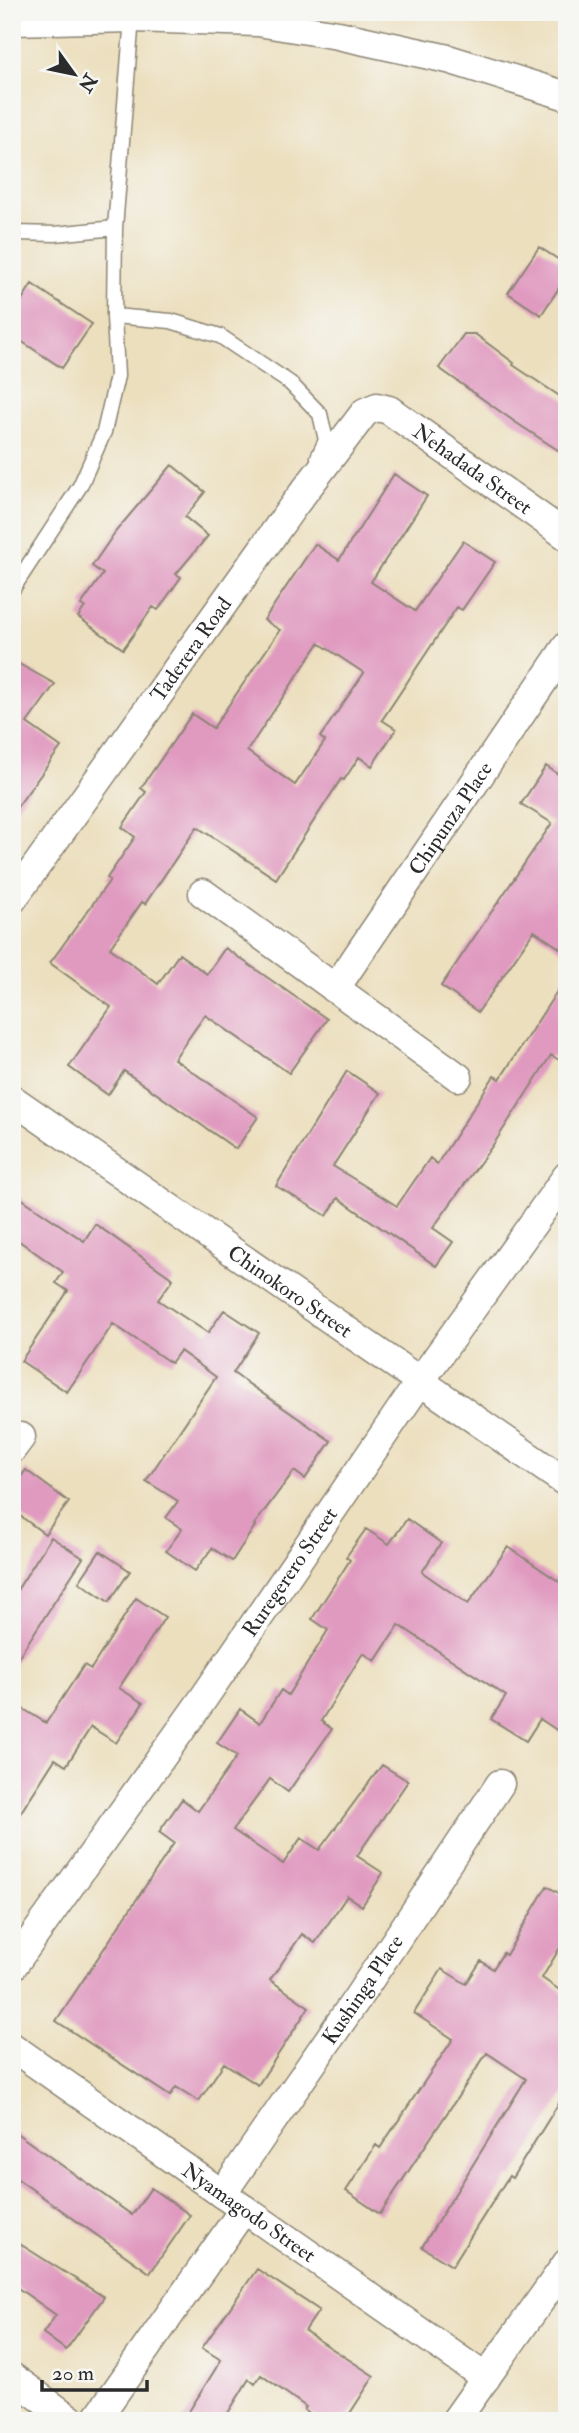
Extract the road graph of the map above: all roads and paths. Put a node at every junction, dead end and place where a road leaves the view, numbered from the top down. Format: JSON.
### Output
{"nodes":[{"id":1,"x":132,"y":18,"type":"junction"},
{"id":2,"x":12,"y":22,"type":"edge"},
{"id":3,"x":567,"y":96,"type":"edge"},
{"id":4,"x":115,"y":228,"type":"junction"},
{"id":5,"x":14,"y":231,"type":"edge"},
{"id":6,"x":114,"y":316,"type":"junction"},
{"id":7,"x":377,"y":407,"type":"joint"},
{"id":8,"x":294,"y":505,"type":"junction"},
{"id":9,"x":567,"y":536,"type":"edge"},
{"id":10,"x":12,"y":590,"type":"edge"},
{"id":11,"x":567,"y":646,"type":"edge"},
{"id":12,"x":203,"y":892,"type":"dead end"},
{"id":13,"x":12,"y":900,"type":"edge"},
{"id":14,"x":335,"y":989,"type":"junction"},
{"id":15,"x":458,"y":1077,"type":"dead end"},
{"id":16,"x":12,"y":1099,"type":"edge"},
{"id":17,"x":567,"y":1176,"type":"edge"},
{"id":18,"x":421,"y":1380,"type":"junction"},
{"id":19,"x":567,"y":1483,"type":"edge"},
{"id":20,"x":500,"y":1784,"type":"dead end"},
{"id":21,"x":12,"y":1967,"type":"edge"},
{"id":22,"x":12,"y":2047,"type":"edge"},
{"id":23,"x":233,"y":2201,"type":"junction"},
{"id":24,"x":567,"y":2263,"type":"edge"},
{"id":25,"x":12,"y":2377,"type":"edge"},
{"id":26,"x":486,"y":2378,"type":"junction"},
{"id":27,"x":73,"y":2421,"type":"edge"},
{"id":28,"x":95,"y":2421,"type":"edge"},
{"id":29,"x":455,"y":2421,"type":"edge"}],
"edges":[{"from":1,"to":2,"type":"street"},
{"from":1,"to":3,"type":"street"},
{"from":1,"to":4,"type":"lane"},
{"from":4,"to":5,"type":"lane"},
{"from":4,"to":6,"type":"lane"},
{"from":6,"to":8,"type":"lane"},
{"from":6,"to":10,"type":"lane"},
{"from":7,"to":8,"type":"street","name":"Taderera Road"},
{"from":7,"to":9,"type":"street","name":"Nehadada Street"},
{"from":8,"to":13,"type":"street","name":"Taderera Road"},
{"from":11,"to":14,"type":"street","name":"Chipunza Place"},
{"from":12,"to":14,"type":"street"},
{"from":14,"to":15,"type":"street"},
{"from":16,"to":18,"type":"street","name":"Chinokoro Street"},
{"from":17,"to":18,"type":"street","name":"Ruregerero Street"},
{"from":18,"to":19,"type":"street","name":"Chinokoro Street"},
{"from":18,"to":21,"type":"street","name":"Ruregerero Street"},
{"from":20,"to":23,"type":"street","name":"Kushinga Place"},
{"from":22,"to":23,"type":"street","name":"Nyamagodo Street"},
{"from":23,"to":26,"type":"street","name":"Nyamagodo Street"},
{"from":23,"to":28,"type":"street","name":"Kushinga Place"},
{"from":24,"to":26,"type":"street"},
{"from":25,"to":27,"type":"street"},
{"from":26,"to":29,"type":"street"}]}
